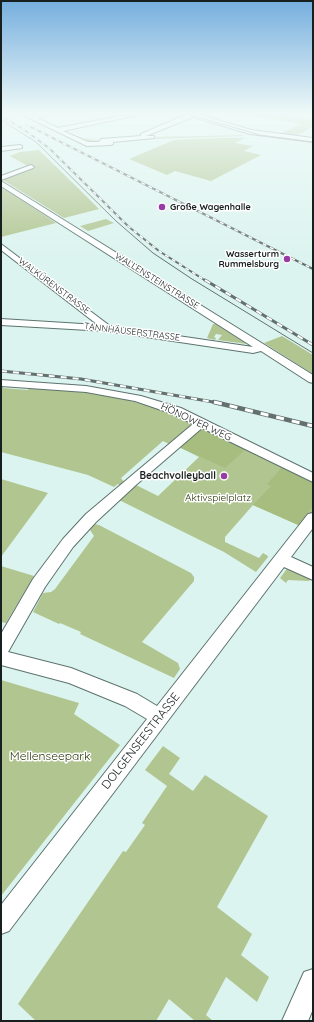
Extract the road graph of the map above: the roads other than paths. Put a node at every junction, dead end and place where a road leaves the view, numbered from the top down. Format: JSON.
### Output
{"nodes":[{"id":1,"x":31,"y":167,"type":"dead end"},
{"id":2,"x":1,"y":178,"type":"edge"},
{"id":3,"x":1,"y":183,"type":"edge"},
{"id":4,"x":1,"y":246,"type":"edge"},
{"id":5,"x":1,"y":322,"type":"edge"},
{"id":6,"x":106,"y":328,"type":"junction"},
{"id":7,"x":262,"y":348,"type":"junction"},
{"id":8,"x":313,"y":380,"type":"edge"},
{"id":9,"x":1,"y":383,"type":"edge"},
{"id":10,"x":201,"y":423,"type":"junction"},
{"id":11,"x":313,"y":478,"type":"edge"},
{"id":12,"x":313,"y":518,"type":"edge"},
{"id":13,"x":282,"y":559,"type":"junction"},
{"id":14,"x":313,"y":574,"type":"edge"},
{"id":15,"x":1,"y":649,"type":"edge"},
{"id":16,"x":1,"y":658,"type":"edge"},
{"id":17,"x":160,"y":717,"type":"junction"},
{"id":18,"x":1,"y":923,"type":"edge"},
{"id":19,"x":313,"y":981,"type":"edge"},
{"id":20,"x":295,"y":1021,"type":"edge"}],
"edges":[{"from":1,"to":2,"type":"street"},
{"from":3,"to":7,"type":"street","name":"WALLENSTEINSTRASSE"},
{"from":4,"to":6,"type":"street","name":"WALKÜRENSTRASSE"},
{"from":5,"to":6,"type":"street","name":"TANNHÄUSERSTRASSE"},
{"from":6,"to":7,"type":"street","name":"TANNHÄUSERSTRASSE"},
{"from":7,"to":8,"type":"street","name":"WALLENSTEINSTRASSE"},
{"from":9,"to":10,"type":"street","name":"HÖNOWER WEG"},
{"from":10,"to":11,"type":"street","name":"HÖNOWER WEG"},
{"from":10,"to":15,"type":"street"},
{"from":12,"to":13,"type":"street","name":"DOLGENSEESTRASSE"},
{"from":13,"to":14,"type":"street"},
{"from":13,"to":17,"type":"street","name":"DOLGENSEESTRASSE"},
{"from":16,"to":17,"type":"street"},
{"from":17,"to":18,"type":"street","name":"DOLGENSEESTRASSE"},
{"from":19,"to":20,"type":"street"}]}
